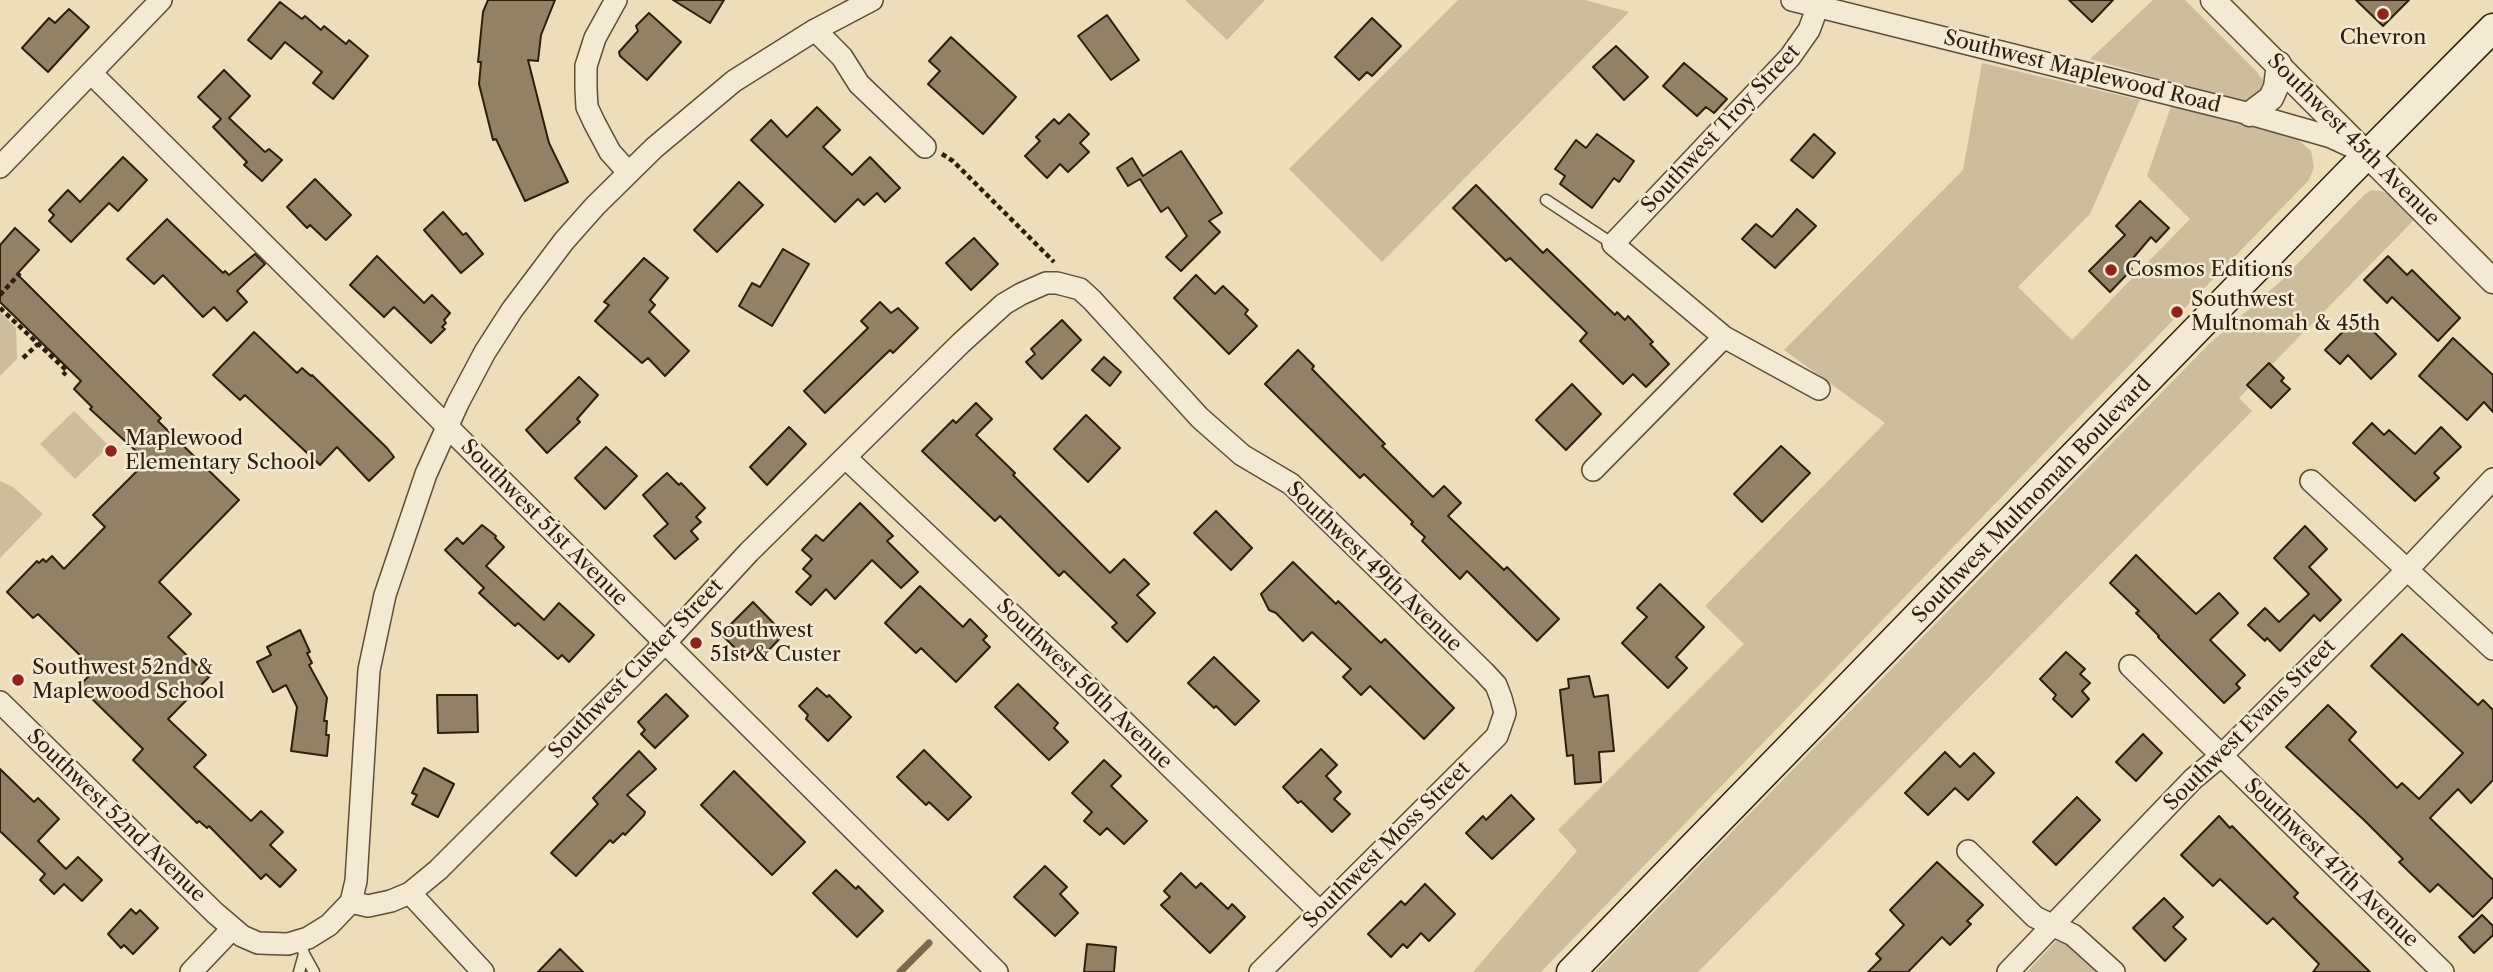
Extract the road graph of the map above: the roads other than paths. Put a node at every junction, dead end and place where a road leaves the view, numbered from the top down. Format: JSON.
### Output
{"nodes":[{"id":1,"x":161,"y":0,"type":"edge"},
{"id":2,"x":616,"y":0,"type":"edge"},
{"id":3,"x":872,"y":0,"type":"edge"},
{"id":4,"x":1792,"y":0,"type":"edge"},
{"id":5,"x":2213,"y":0,"type":"edge"},
{"id":6,"x":1818,"y":6,"type":"junction"},
{"id":7,"x":2493,"y":28,"type":"edge"},
{"id":8,"x":815,"y":30,"type":"junction"},
{"id":9,"x":2279,"y":64,"type":"junction"},
{"id":10,"x":92,"y":74,"type":"junction"},
{"id":11,"x":2250,"y":114,"type":"junction"},
{"id":12,"x":925,"y":147,"type":"road end"},
{"id":13,"x":2368,"y":155,"type":"junction"},
{"id":14,"x":0,"y":167,"type":"edge"},
{"id":15,"x":628,"y":172,"type":"junction"},
{"id":16,"x":1546,"y":200,"type":"dead end"},
{"id":17,"x":1613,"y":244,"type":"junction"},
{"id":18,"x":2493,"y":281,"type":"edge"},
{"id":19,"x":1057,"y":283,"type":"joint"},
{"id":20,"x":1724,"y":337,"type":"junction"},
{"id":21,"x":1819,"y":389,"type":"dead end"},
{"id":22,"x":447,"y":425,"type":"junction"},
{"id":23,"x":846,"y":458,"type":"junction"},
{"id":24,"x":1593,"y":470,"type":"dead end"},
{"id":25,"x":2493,"y":479,"type":"edge"},
{"id":26,"x":2311,"y":481,"type":"dead end"},
{"id":27,"x":2408,"y":569,"type":"junction"},
{"id":28,"x":665,"y":643,"type":"junction"},
{"id":29,"x":2493,"y":649,"type":"edge"},
{"id":30,"x":2130,"y":666,"type":"dead end"},
{"id":31,"x":0,"y":702,"type":"edge"},
{"id":32,"x":1505,"y":713,"type":"joint"},
{"id":33,"x":2222,"y":755,"type":"junction"},
{"id":34,"x":1968,"y":852,"type":"dead end"},
{"id":35,"x":410,"y":893,"type":"junction"},
{"id":36,"x":351,"y":902,"type":"junction"},
{"id":37,"x":1320,"y":912,"type":"junction"},
{"id":38,"x":2055,"y":925,"type":"junction"},
{"id":39,"x":232,"y":929,"type":"junction"},
{"id":40,"x":302,"y":948,"type":"junction"},
{"id":41,"x":191,"y":972,"type":"edge"},
{"id":42,"x":299,"y":972,"type":"edge"},
{"id":43,"x":314,"y":972,"type":"edge"},
{"id":44,"x":484,"y":972,"type":"edge"},
{"id":45,"x":997,"y":972,"type":"edge"},
{"id":46,"x":1260,"y":972,"type":"edge"},
{"id":47,"x":1571,"y":972,"type":"edge"},
{"id":48,"x":2008,"y":972,"type":"edge"},
{"id":49,"x":2114,"y":972,"type":"edge"},
{"id":50,"x":2443,"y":972,"type":"edge"}],
"edges":[{"from":1,"to":10,"type":"street"},
{"from":2,"to":15,"type":"street"},
{"from":3,"to":8,"type":"street"},
{"from":4,"to":6,"type":"street","name":"Southwest Maplewood Road"},
{"from":5,"to":9,"type":"street","name":"Southwest 45th Avenue"},
{"from":6,"to":11,"type":"street","name":"Southwest Maplewood Road"},
{"from":6,"to":17,"type":"street","name":"Southwest Troy Street"},
{"from":7,"to":13,"type":"main road","name":"Southwest Multnomah Boulevard"},
{"from":8,"to":12,"type":"street"},
{"from":8,"to":15,"type":"street"},
{"from":9,"to":11,"type":"street"},
{"from":9,"to":13,"type":"street","name":"Southwest 45th Avenue"},
{"from":10,"to":14,"type":"street"},
{"from":10,"to":22,"type":"street","name":"Southwest 51st Avenue"},
{"from":11,"to":13,"type":"street","name":"Southwest Maplewood Road"},
{"from":13,"to":18,"type":"street","name":"Southwest 45th Avenue"},
{"from":13,"to":47,"type":"main road","name":"Southwest Multnomah Boulevard"},
{"from":15,"to":22,"type":"street"},
{"from":16,"to":17,"type":"lane"},
{"from":17,"to":20,"type":"street"},
{"from":19,"to":23,"type":"street","name":"Southwest Custer Street"},
{"from":19,"to":32,"type":"street","name":"Southwest 49th Avenue"},
{"from":20,"to":21,"type":"street"},
{"from":20,"to":24,"type":"street"},
{"from":22,"to":28,"type":"street","name":"Southwest 51st Avenue"},
{"from":22,"to":36,"type":"street"},
{"from":23,"to":28,"type":"street","name":"Southwest Custer Street"},
{"from":23,"to":37,"type":"street","name":"Southwest 50th Avenue"},
{"from":25,"to":27,"type":"street","name":"Southwest Evans Street"},
{"from":26,"to":27,"type":"street"},
{"from":27,"to":29,"type":"street"},
{"from":27,"to":33,"type":"street","name":"Southwest Evans Street"},
{"from":28,"to":35,"type":"street","name":"Southwest Custer Street"},
{"from":28,"to":45,"type":"street","name":"Southwest 51st Avenue"},
{"from":30,"to":33,"type":"street","name":"Southwest 47th Avenue"},
{"from":31,"to":39,"type":"street","name":"Southwest 52nd Avenue"},
{"from":32,"to":37,"type":"street","name":"Southwest Moss Street"},
{"from":33,"to":38,"type":"street","name":"Southwest Evans Street"},
{"from":33,"to":50,"type":"street","name":"Southwest 47th Avenue"},
{"from":34,"to":38,"type":"street"},
{"from":35,"to":36,"type":"street","name":"Southwest Custer Street"},
{"from":35,"to":44,"type":"street"},
{"from":36,"to":40,"type":"street"},
{"from":37,"to":46,"type":"street","name":"Southwest Moss Street"},
{"from":38,"to":48,"type":"street","name":"Southwest Evans Street"},
{"from":38,"to":49,"type":"street"},
{"from":39,"to":40,"type":"street"},
{"from":39,"to":41,"type":"street"},
{"from":40,"to":42,"type":"lane"},
{"from":40,"to":43,"type":"lane"}]}
